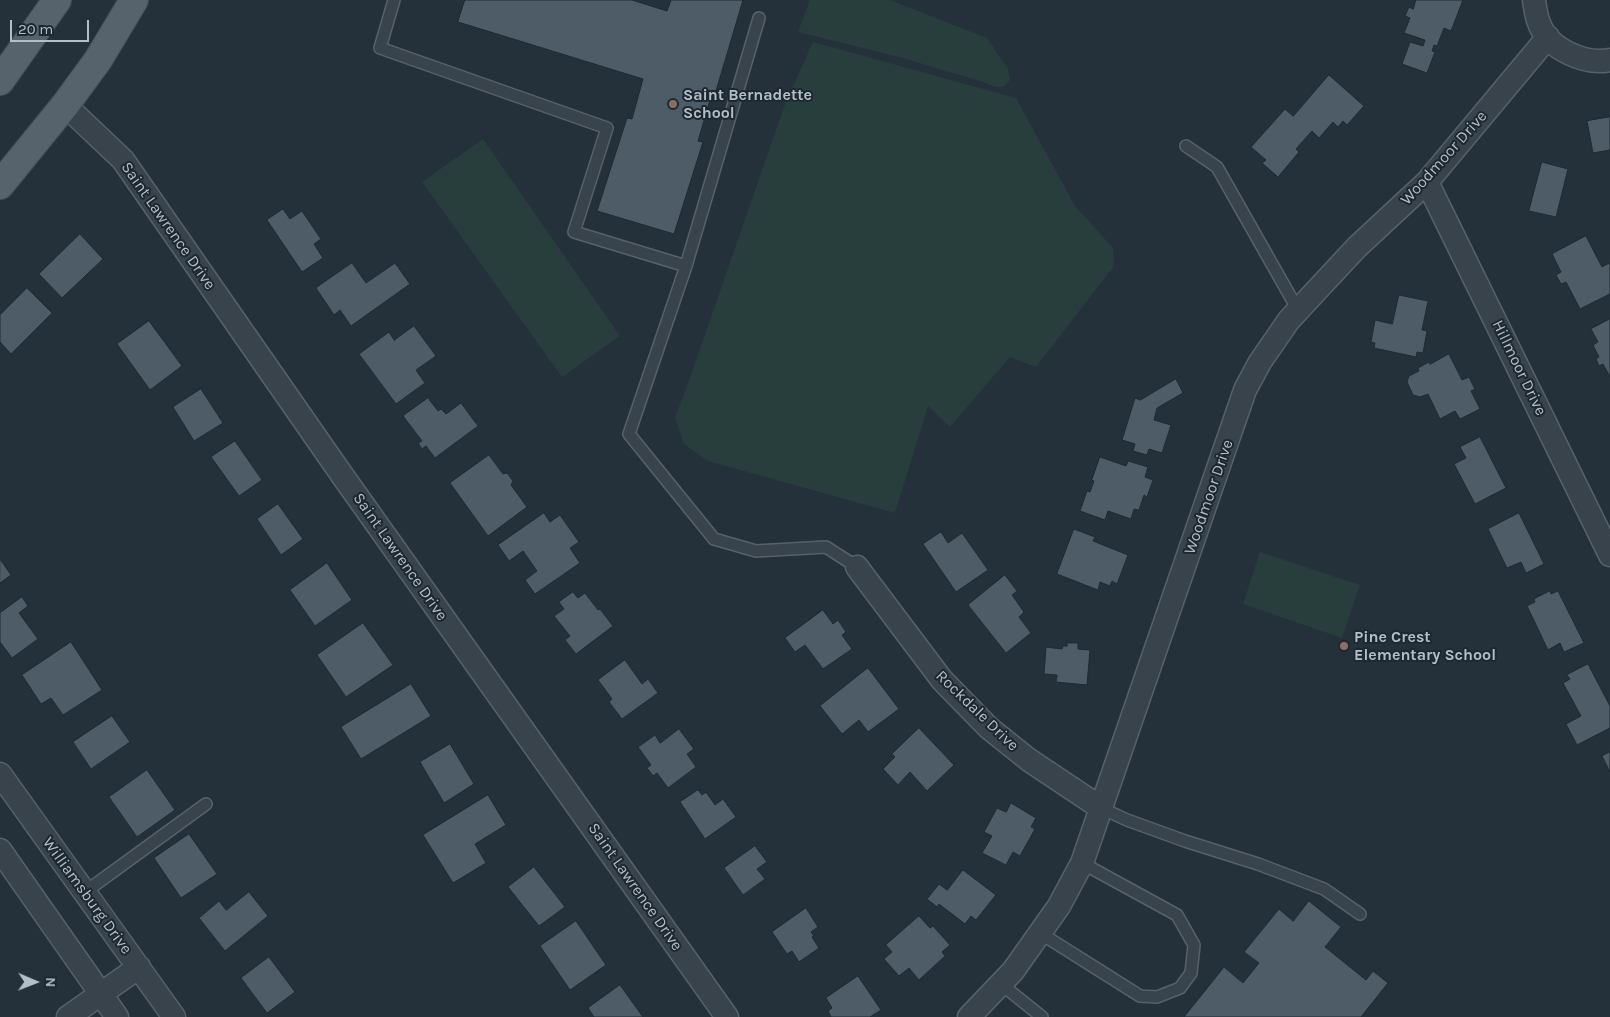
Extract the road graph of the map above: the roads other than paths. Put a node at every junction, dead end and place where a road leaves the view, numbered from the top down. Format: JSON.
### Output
{"nodes":[{"id":1,"x":57,"y":0,"type":"edge"},
{"id":2,"x":134,"y":0,"type":"edge"},
{"id":3,"x":394,"y":0,"type":"edge"},
{"id":4,"x":1534,"y":0,"type":"edge"},
{"id":5,"x":759,"y":18,"type":"dead end"},
{"id":6,"x":1548,"y":37,"type":"junction"},
{"id":7,"x":1610,"y":60,"type":"edge"},
{"id":8,"x":0,"y":81,"type":"edge"},
{"id":9,"x":65,"y":105,"type":"junction"},
{"id":10,"x":1186,"y":146,"type":"dead end"},
{"id":11,"x":1427,"y":182,"type":"junction"},
{"id":12,"x":0,"y":185,"type":"edge"},
{"id":13,"x":686,"y":266,"type":"junction"},
{"id":14,"x":1298,"y":310,"type":"junction"},
{"id":15,"x":1610,"y":555,"type":"edge"},
{"id":16,"x":857,"y":567,"type":"joint"},
{"id":17,"x":0,"y":774,"type":"edge"},
{"id":18,"x":206,"y":804,"type":"dead end"},
{"id":19,"x":1101,"y":808,"type":"junction"},
{"id":20,"x":0,"y":850,"type":"edge"},
{"id":21,"x":1082,"y":863,"type":"junction"},
{"id":22,"x":85,"y":892,"type":"junction"},
{"id":23,"x":1360,"y":914,"type":"dead end"},
{"id":24,"x":1040,"y":933,"type":"junction"},
{"id":25,"x":139,"y":967,"type":"junction"},
{"id":26,"x":1001,"y":984,"type":"junction"},
{"id":27,"x":100,"y":995,"type":"junction"},
{"id":28,"x":68,"y":1017,"type":"edge"},
{"id":29,"x":117,"y":1017,"type":"edge"},
{"id":30,"x":174,"y":1017,"type":"edge"},
{"id":31,"x":727,"y":1017,"type":"edge"},
{"id":32,"x":970,"y":1017,"type":"edge"},
{"id":33,"x":1042,"y":1017,"type":"edge"}],
"edges":[{"from":1,"to":8,"type":"main road"},
{"from":2,"to":9,"type":"main road"},
{"from":3,"to":13,"type":"lane"},
{"from":4,"to":6,"type":"street"},
{"from":5,"to":13,"type":"lane"},
{"from":6,"to":7,"type":"street"},
{"from":6,"to":11,"type":"street","name":"Woodmoor Drive"},
{"from":9,"to":12,"type":"main road"},
{"from":9,"to":31,"type":"street","name":"Saint Lawrence Drive"},
{"from":10,"to":14,"type":"lane"},
{"from":11,"to":14,"type":"street","name":"Woodmoor Drive"},
{"from":11,"to":15,"type":"street","name":"Hillmoor Drive"},
{"from":13,"to":16,"type":"lane"},
{"from":14,"to":19,"type":"street","name":"Woodmoor Drive"},
{"from":16,"to":19,"type":"street","name":"Rockdale Drive"},
{"from":17,"to":22,"type":"street","name":"Williamsburg Drive"},
{"from":18,"to":22,"type":"lane"},
{"from":19,"to":21,"type":"street","name":"Woodmoor Drive"},
{"from":19,"to":23,"type":"lane"},
{"from":20,"to":27,"type":"street"},
{"from":21,"to":24,"type":"street","name":"Woodmoor Drive"},
{"from":21,"to":24,"type":"lane"},
{"from":22,"to":25,"type":"street","name":"Williamsburg Drive"},
{"from":24,"to":26,"type":"street","name":"Woodmoor Drive"},
{"from":25,"to":27,"type":"street"},
{"from":25,"to":30,"type":"street","name":"Williamsburg Drive"},
{"from":26,"to":32,"type":"street","name":"Woodmoor Drive"},
{"from":26,"to":33,"type":"lane"},
{"from":27,"to":28,"type":"street"},
{"from":27,"to":29,"type":"street"}]}
